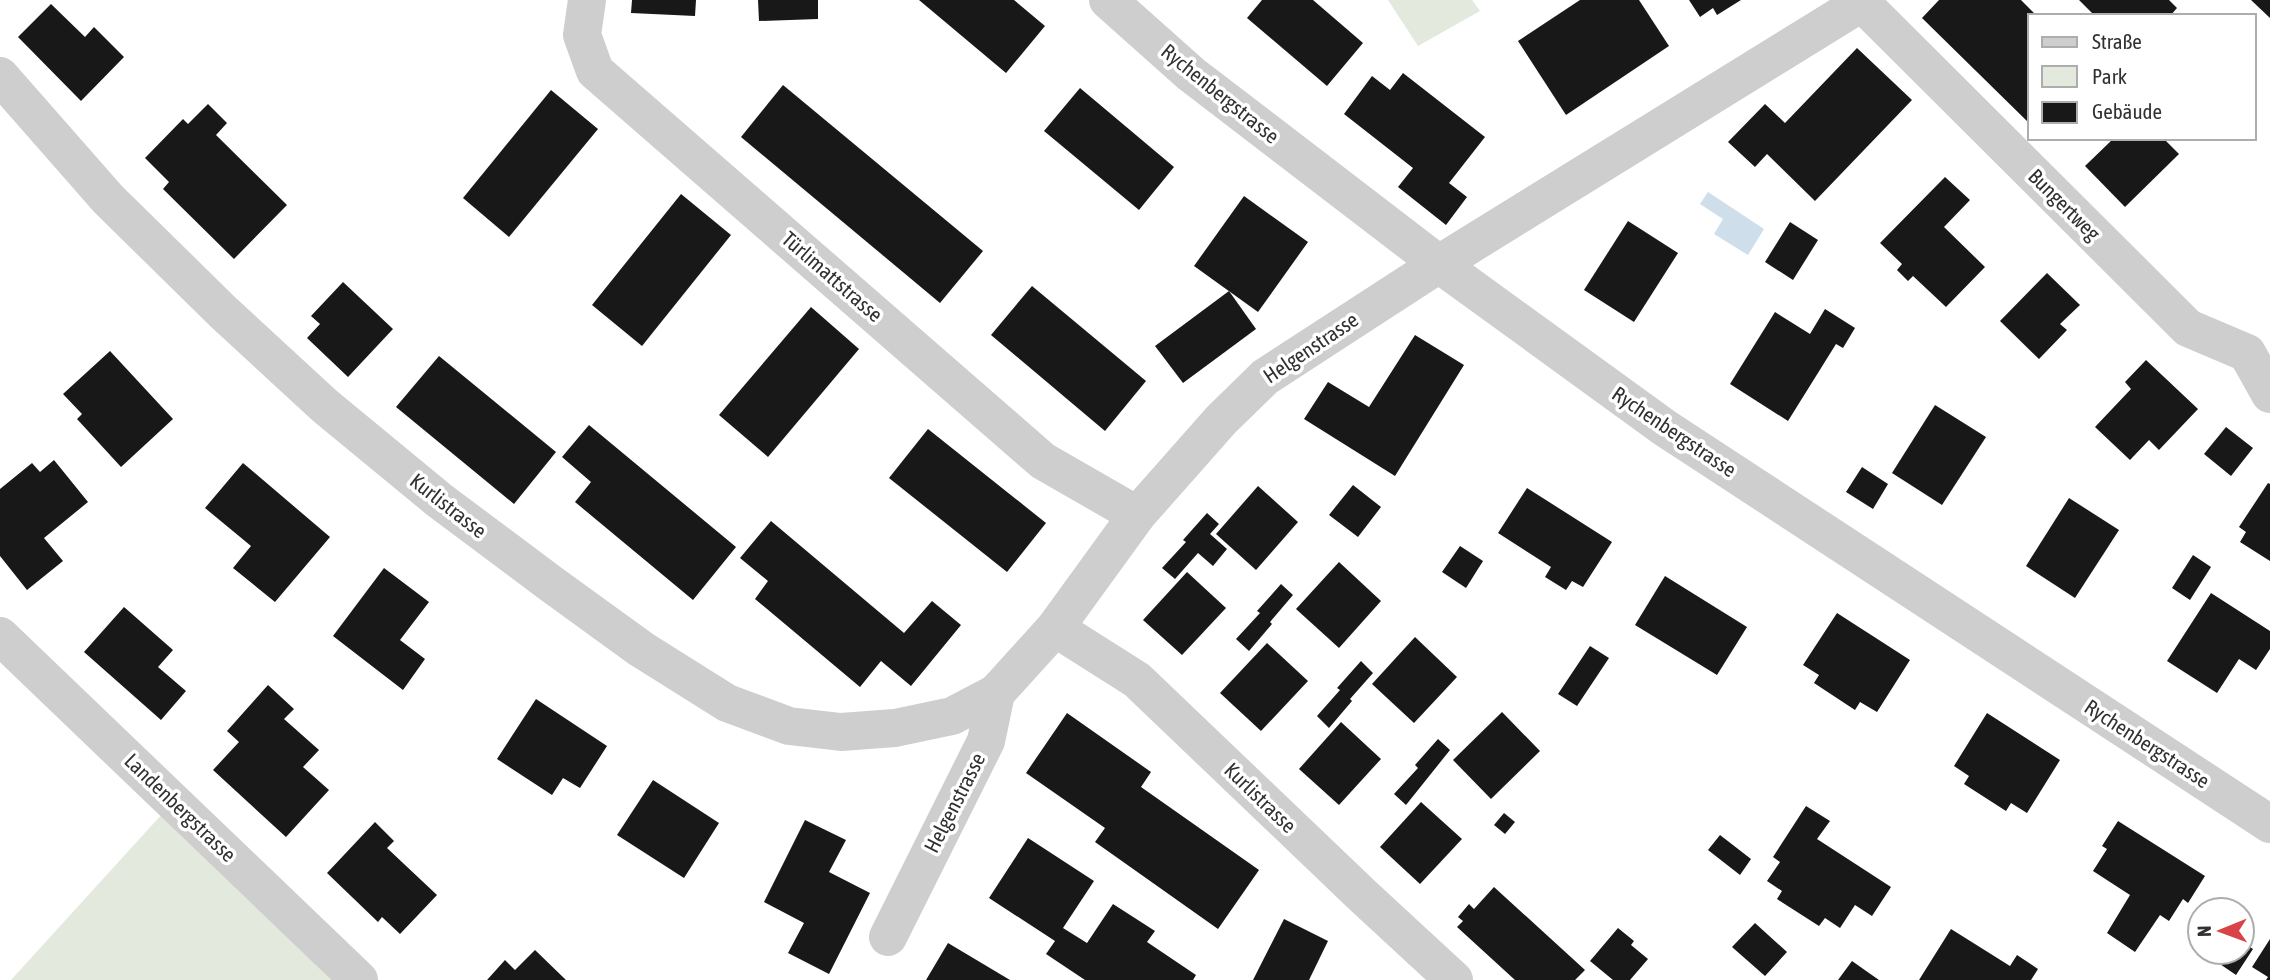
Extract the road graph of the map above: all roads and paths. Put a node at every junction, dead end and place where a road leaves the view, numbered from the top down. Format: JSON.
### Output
{"nodes":[{"id":1,"x":587,"y":0,"type":"edge"},
{"id":2,"x":1108,"y":0,"type":"edge"},
{"id":3,"x":1864,"y":1,"type":"edge"},
{"id":4,"x":0,"y":76,"type":"edge"},
{"id":5,"x":1439,"y":264,"type":"junction"},
{"id":6,"x":2270,"y":394,"type":"edge"},
{"id":7,"x":1137,"y":515,"type":"junction"},
{"id":8,"x":1055,"y":628,"type":"junction"},
{"id":9,"x":0,"y":636,"type":"edge"},
{"id":10,"x":996,"y":693,"type":"junction"},
{"id":11,"x":2270,"y":824,"type":"edge"},
{"id":12,"x":888,"y":937,"type":"dead end"},
{"id":13,"x":359,"y":980,"type":"edge"},
{"id":14,"x":1454,"y":980,"type":"edge"}],
"edges":[{"from":1,"to":7,"type":"street","name":"Türlimattstrasse"},
{"from":2,"to":5,"type":"street","name":"Rychenbergstrasse"},
{"from":3,"to":5,"type":"street","name":"Helgenstrasse"},
{"from":3,"to":6,"type":"street","name":"Bungertweg"},
{"from":4,"to":10,"type":"street","name":"Kurlistrasse"},
{"from":5,"to":7,"type":"street","name":"Helgenstrasse"},
{"from":5,"to":11,"type":"street","name":"Rychenbergstrasse"},
{"from":7,"to":8,"type":"street","name":"Helgenstrasse"},
{"from":8,"to":10,"type":"street","name":"Helgenstrasse"},
{"from":8,"to":14,"type":"street","name":"Kurlistrasse"},
{"from":9,"to":13,"type":"street","name":"Landenbergstrasse"},
{"from":10,"to":12,"type":"street","name":"Helgenstrasse"}]}
